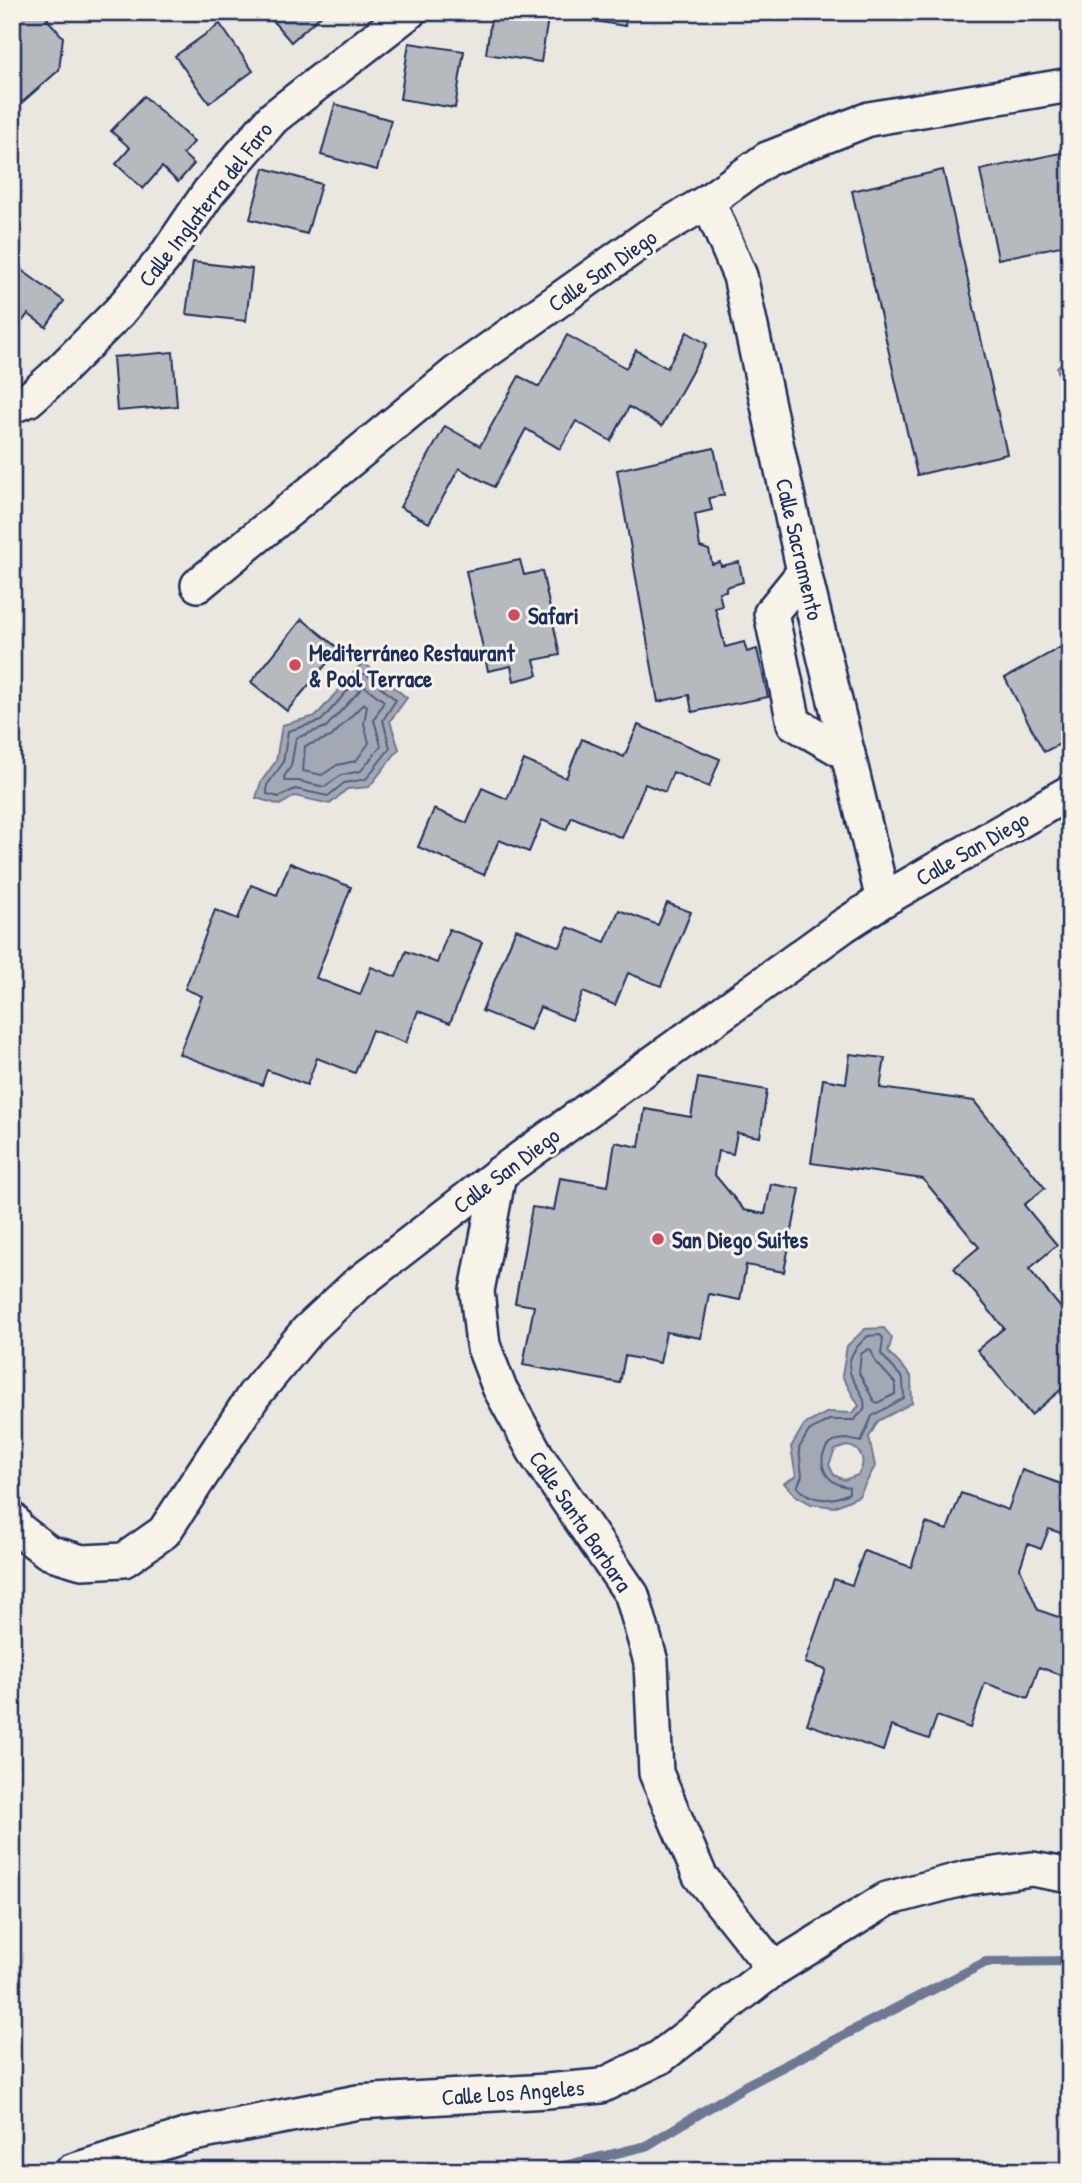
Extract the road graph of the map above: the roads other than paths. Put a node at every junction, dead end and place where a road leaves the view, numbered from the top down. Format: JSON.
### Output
{"nodes":[{"id":1,"x":409,"y":12,"type":"edge"},
{"id":2,"x":1070,"y":85,"type":"edge"},
{"id":3,"x":708,"y":201,"type":"junction"},
{"id":4,"x":12,"y":406,"type":"edge"},
{"id":5,"x":804,"y":572,"type":"junction"},
{"id":6,"x":198,"y":585,"type":"dead end"},
{"id":7,"x":848,"y":754,"type":"junction"},
{"id":8,"x":1070,"y":792,"type":"edge"},
{"id":9,"x":883,"y":900,"type":"junction"},
{"id":10,"x":499,"y":1174,"type":"junction"},
{"id":11,"x":12,"y":1518,"type":"edge"},
{"id":12,"x":1070,"y":1876,"type":"edge"},
{"id":13,"x":774,"y":1969,"type":"junction"},
{"id":14,"x":72,"y":2171,"type":"edge"}],
"edges":[{"from":1,"to":4,"type":"street","name":"Calle Inglaterra del Faro"},
{"from":2,"to":3,"type":"street","name":"Calle San Diego"},
{"from":3,"to":5,"type":"street","name":"Calle Sacramento"},
{"from":3,"to":6,"type":"street","name":"Calle San Diego"},
{"from":5,"to":7,"type":"street","name":"Calle Sacramento"},
{"from":5,"to":7,"type":"street"},
{"from":7,"to":9,"type":"street","name":"Calle Sacramento"},
{"from":8,"to":9,"type":"street","name":"Calle San Diego"},
{"from":9,"to":10,"type":"street","name":"Calle San Diego"},
{"from":10,"to":11,"type":"street","name":"Calle San Diego"},
{"from":10,"to":13,"type":"street","name":"Calle Santa Barbara"},
{"from":12,"to":13,"type":"street","name":"Calle Los Angeles"},
{"from":13,"to":14,"type":"street","name":"Calle Los Angeles"}]}
